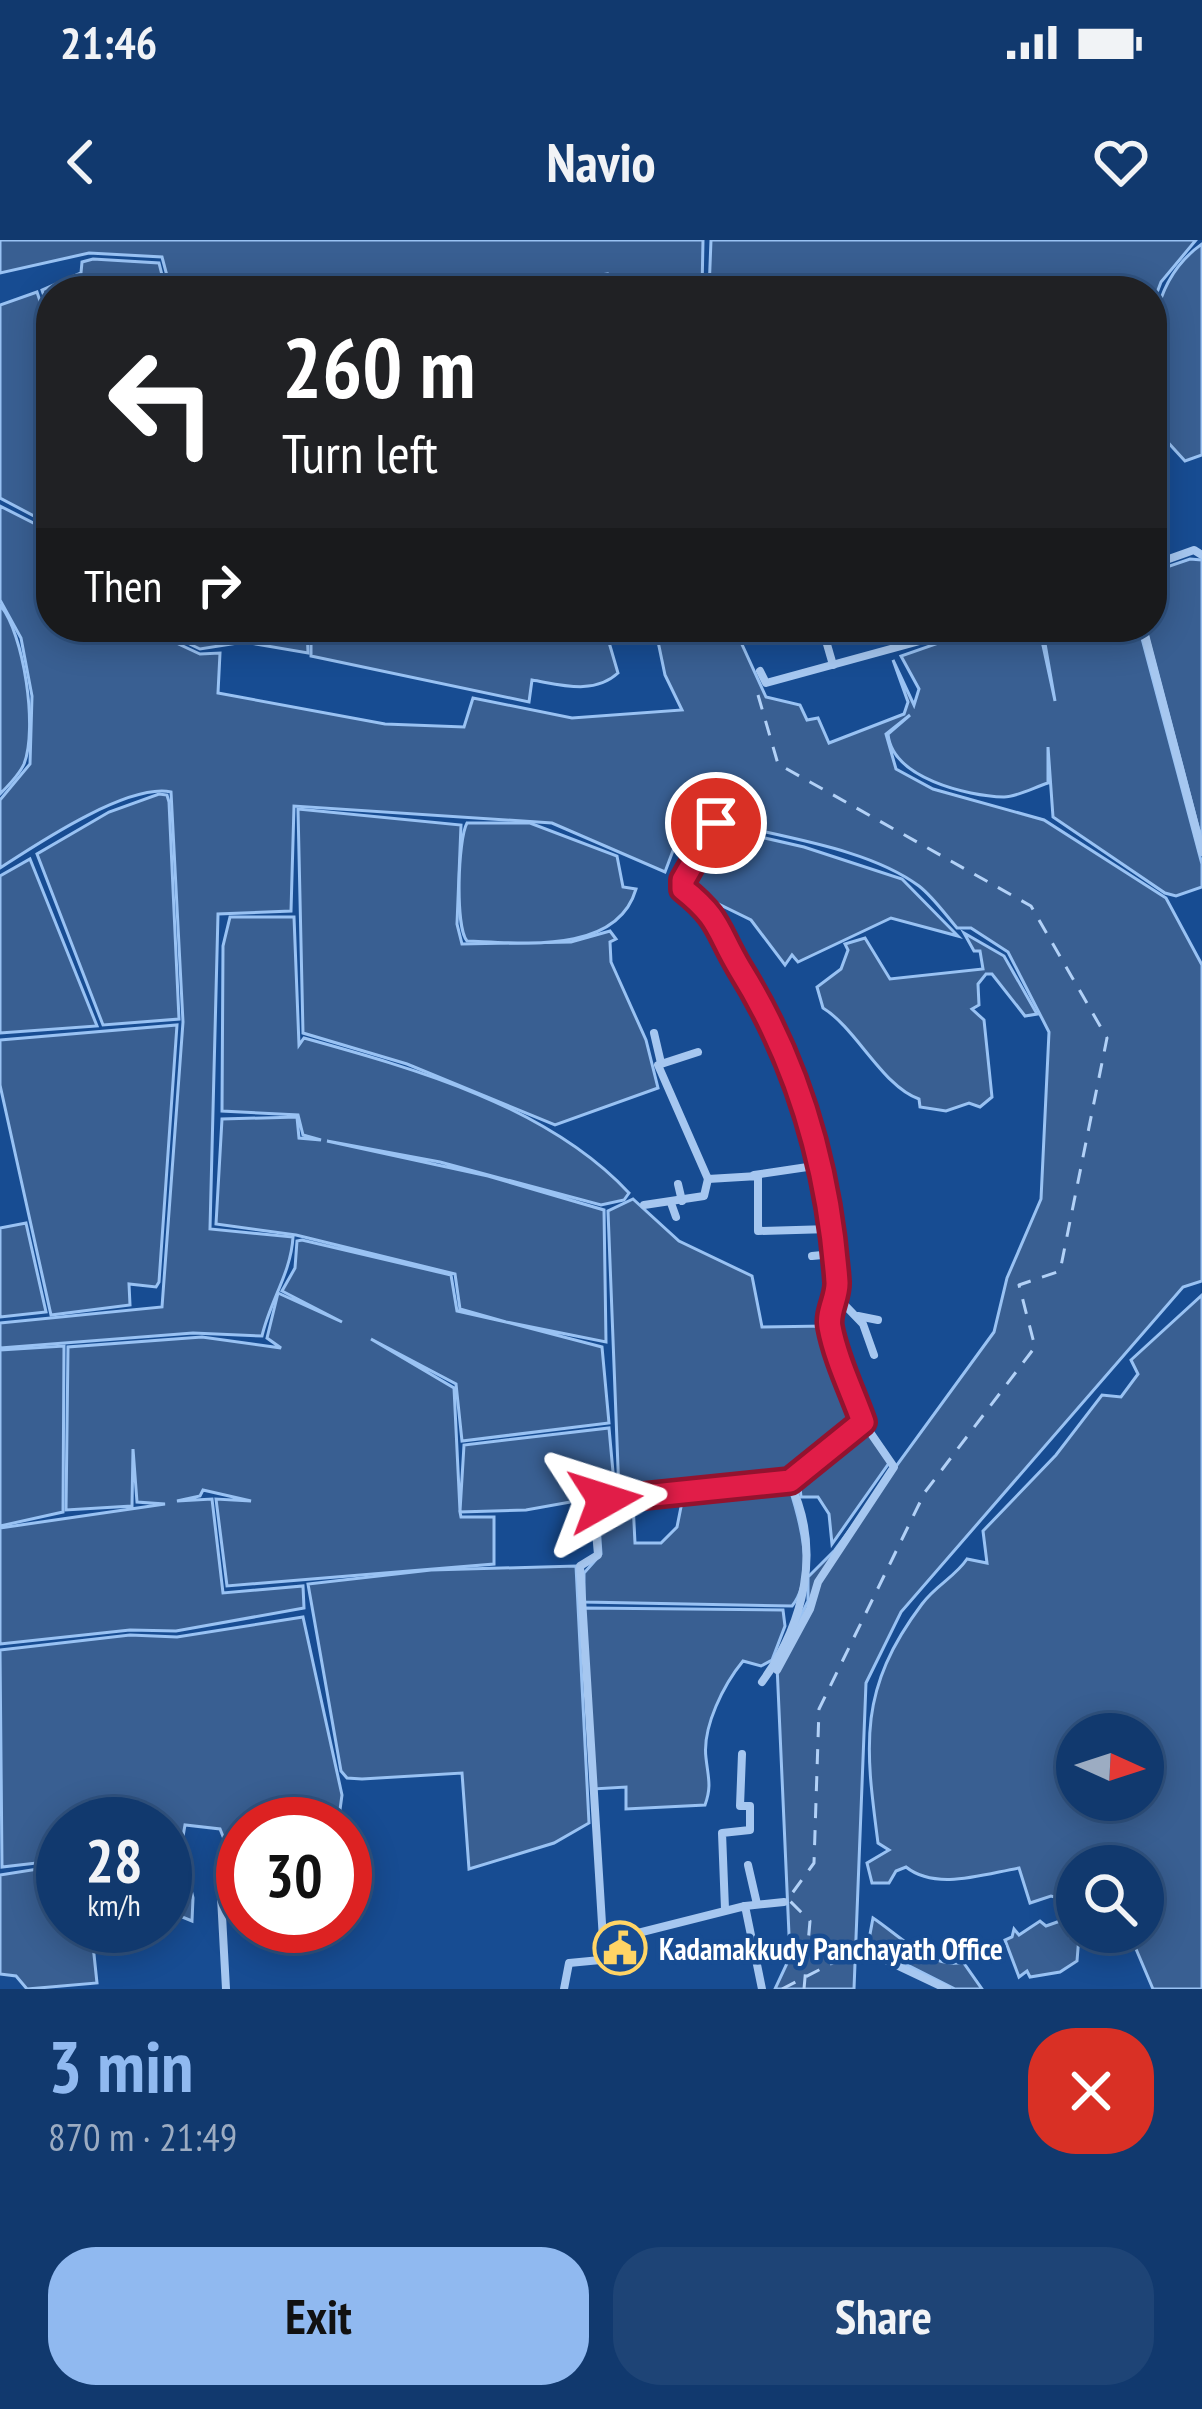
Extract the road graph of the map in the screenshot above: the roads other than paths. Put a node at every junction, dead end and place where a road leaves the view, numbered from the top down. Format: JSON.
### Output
{"nodes":[{"id":1,"x":1202,"y":555,"type":"edge"},
{"id":2,"x":1167,"y":560,"type":"edge"},
{"id":3,"x":826,"y":642,"type":"edge"},
{"id":4,"x":917,"y":642,"type":"edge"},
{"id":5,"x":1147,"y":642,"type":"edge"},
{"id":6,"x":833,"y":665,"type":"junction"},
{"id":7,"x":760,"y":671,"type":"dead end"},
{"id":8,"x":716,"y":823,"type":"dead end"},
{"id":9,"x":1202,"y":852,"type":"edge"},
{"id":10,"x":653,"y":1033,"type":"dead end"},
{"id":11,"x":698,"y":1052,"type":"dead end"},
{"id":12,"x":661,"y":1063,"type":"junction"},
{"id":13,"x":821,"y":1166,"type":"junction"},
{"id":14,"x":754,"y":1175,"type":"junction"},
{"id":15,"x":708,"y":1179,"type":"junction"},
{"id":16,"x":678,"y":1184,"type":"dead end"},
{"id":17,"x":676,"y":1202,"type":"junction"},
{"id":18,"x":644,"y":1205,"type":"dead end"},
{"id":19,"x":676,"y":1217,"type":"dead end"},
{"id":20,"x":830,"y":1229,"type":"junction"},
{"id":21,"x":833,"y":1254,"type":"junction"},
{"id":22,"x":812,"y":1256,"type":"dead end"},
{"id":23,"x":836,"y":1296,"type":"junction"},
{"id":24,"x":856,"y":1316,"type":"junction"},
{"id":25,"x":878,"y":1320,"type":"dead end"},
{"id":26,"x":874,"y":1355,"type":"dead end"},
{"id":27,"x":863,"y":1422,"type":"junction"},
{"id":28,"x":790,"y":1481,"type":"junction"},
{"id":29,"x":777,"y":1670,"type":"dead end"},
{"id":30,"x":762,"y":1682,"type":"dead end"},
{"id":31,"x":742,"y":1754,"type":"dead end"},
{"id":32,"x":748,"y":1865,"type":"dead end"},
{"id":33,"x":784,"y":1902,"type":"dead end"},
{"id":34,"x":758,"y":1904,"type":"junction"},
{"id":35,"x":745,"y":1906,"type":"junction"},
{"id":36,"x":725,"y":1909,"type":"junction"},
{"id":37,"x":858,"y":1947,"type":"dead end"},
{"id":38,"x":224,"y":1953,"type":"edge"},
{"id":39,"x":604,"y":1957,"type":"junction"},
{"id":40,"x":226,"y":1989,"type":"edge"},
{"id":41,"x":564,"y":1989,"type":"edge"},
{"id":42,"x":762,"y":1989,"type":"edge"},
{"id":43,"x":947,"y":1989,"type":"edge"}],
"edges":[{"from":1,"to":2,"type":"street"},
{"from":3,"to":6,"type":"street"},
{"from":4,"to":6,"type":"street"},
{"from":5,"to":9,"type":"street"},
{"from":6,"to":7,"type":"street"},
{"from":8,"to":13,"type":"street"},
{"from":10,"to":12,"type":"street"},
{"from":11,"to":12,"type":"street"},
{"from":12,"to":15,"type":"street"},
{"from":13,"to":14,"type":"street"},
{"from":13,"to":20,"type":"street"},
{"from":14,"to":15,"type":"street"},
{"from":14,"to":20,"type":"street"},
{"from":15,"to":17,"type":"street"},
{"from":16,"to":17,"type":"street"},
{"from":17,"to":18,"type":"street"},
{"from":17,"to":19,"type":"street"},
{"from":20,"to":21,"type":"street"},
{"from":21,"to":22,"type":"street"},
{"from":21,"to":23,"type":"street"},
{"from":23,"to":24,"type":"street"},
{"from":23,"to":27,"type":"street"},
{"from":24,"to":25,"type":"street"},
{"from":24,"to":26,"type":"street"},
{"from":27,"to":28,"type":"street"},
{"from":27,"to":29,"type":"street"},
{"from":28,"to":30,"type":"street"},
{"from":28,"to":39,"type":"street"},
{"from":31,"to":36,"type":"street"},
{"from":32,"to":34,"type":"street"},
{"from":33,"to":34,"type":"street"},
{"from":34,"to":35,"type":"street"},
{"from":35,"to":36,"type":"street"},
{"from":35,"to":42,"type":"street"},
{"from":36,"to":39,"type":"street"},
{"from":37,"to":43,"type":"street"},
{"from":38,"to":40,"type":"street"},
{"from":39,"to":41,"type":"street"}]}
